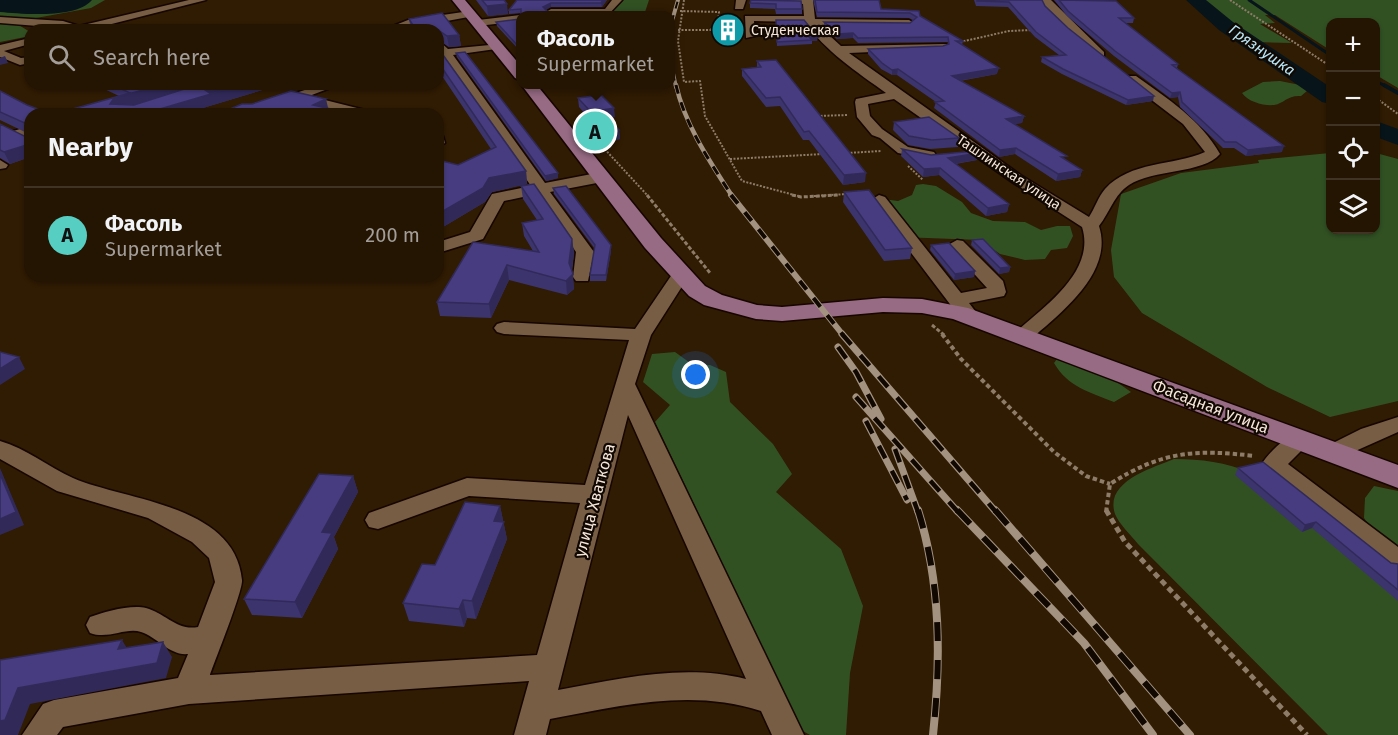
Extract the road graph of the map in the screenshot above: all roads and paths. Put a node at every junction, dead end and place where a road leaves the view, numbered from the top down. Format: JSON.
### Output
{"nodes":[{"id":1,"x":172,"y":0,"type":"edge"},
{"id":2,"x":201,"y":0,"type":"edge"},
{"id":3,"x":458,"y":0,"type":"edge"},
{"id":4,"x":684,"y":0,"type":"edge"},
{"id":5,"x":781,"y":0,"type":"edge"},
{"id":6,"x":808,"y":0,"type":"edge"},
{"id":7,"x":1046,"y":0,"type":"edge"},
{"id":8,"x":1230,"y":0,"type":"edge"},
{"id":9,"x":560,"y":1,"type":"edge"},
{"id":10,"x":184,"y":4,"type":"junction"},
{"id":11,"x":601,"y":4,"type":"edge"},
{"id":12,"x":680,"y":11,"type":"junction"},
{"id":13,"x":474,"y":19,"type":"junction"},
{"id":14,"x":0,"y":20,"type":"edge"},
{"id":15,"x":810,"y":20,"type":"junction"},
{"id":16,"x":516,"y":21,"type":"edge"},
{"id":17,"x":909,"y":23,"type":"edge"},
{"id":18,"x":63,"y":24,"type":"edge"},
{"id":19,"x":101,"y":24,"type":"edge"},
{"id":20,"x":405,"y":24,"type":"edge"},
{"id":21,"x":678,"y":30,"type":"junction"},
{"id":22,"x":710,"y":30,"type":"junction"},
{"id":23,"x":719,"y":30,"type":"dead end"},
{"id":24,"x":1074,"y":30,"type":"junction"},
{"id":25,"x":750,"y":36,"type":"dead end"},
{"id":26,"x":24,"y":42,"type":"edge"},
{"id":27,"x":496,"y":46,"type":"junction"},
{"id":28,"x":942,"y":46,"type":"joint"},
{"id":29,"x":0,"y":48,"type":"edge"},
{"id":30,"x":444,"y":50,"type":"edge"},
{"id":31,"x":836,"y":50,"type":"junction"},
{"id":32,"x":0,"y":53,"type":"edge"},
{"id":33,"x":444,"y":56,"type":"edge"},
{"id":34,"x":24,"y":61,"type":"edge"},
{"id":35,"x":1326,"y":63,"type":"edge"},
{"id":36,"x":516,"y":70,"type":"edge"},
{"id":37,"x":531,"y":89,"type":"edge"},
{"id":38,"x":316,"y":90,"type":"edge"},
{"id":39,"x":895,"y":95,"type":"junction"},
{"id":40,"x":294,"y":97,"type":"junction"},
{"id":41,"x":1380,"y":101,"type":"edge"},
{"id":42,"x":260,"y":108,"type":"edge"},
{"id":43,"x":339,"y":108,"type":"edge"},
{"id":44,"x":864,"y":113,"type":"junction"},
{"id":45,"x":1398,"y":114,"type":"edge"},
{"id":46,"x":816,"y":116,"type":"edge"},
{"id":47,"x":0,"y":125,"type":"edge"},
{"id":48,"x":24,"y":134,"type":"edge"},
{"id":49,"x":24,"y":135,"type":"edge"},
{"id":50,"x":0,"y":139,"type":"edge"},
{"id":51,"x":598,"y":142,"type":"edge"},
{"id":52,"x":903,"y":150,"type":"junction"},
{"id":53,"x":978,"y":151,"type":"junction"},
{"id":54,"x":844,"y":153,"type":"edge"},
{"id":55,"x":832,"y":154,"type":"edge"},
{"id":56,"x":729,"y":159,"type":"junction"},
{"id":57,"x":602,"y":177,"type":"junction"},
{"id":58,"x":540,"y":188,"type":"junction"},
{"id":59,"x":879,"y":200,"type":"joint"},
{"id":60,"x":1090,"y":225,"type":"junction"},
{"id":61,"x":957,"y":245,"type":"dead end"},
{"id":62,"x":444,"y":246,"type":"edge"},
{"id":63,"x":681,"y":274,"type":"junction"},
{"id":64,"x":582,"y":277,"type":"dead end"},
{"id":65,"x":714,"y":279,"type":"dead end"},
{"id":66,"x":908,"y":305,"type":"junction"},
{"id":67,"x":963,"y":308,"type":"junction"},
{"id":68,"x":504,"y":328,"type":"dead end"},
{"id":69,"x":641,"y":334,"type":"junction"},
{"id":70,"x":1024,"y":335,"type":"junction"},
{"id":71,"x":625,"y":385,"type":"junction"},
{"id":72,"x":1398,"y":424,"type":"edge"},
{"id":73,"x":1300,"y":440,"type":"junction"},
{"id":74,"x":0,"y":449,"type":"edge"},
{"id":75,"x":1333,"y":453,"type":"junction"},
{"id":76,"x":1274,"y":465,"type":"junction"},
{"id":77,"x":1398,"y":477,"type":"edge"},
{"id":78,"x":1110,"y":484,"type":"junction"},
{"id":79,"x":596,"y":495,"type":"junction"},
{"id":80,"x":378,"y":520,"type":"dead end"},
{"id":81,"x":1398,"y":561,"type":"edge"},
{"id":82,"x":100,"y":625,"type":"dead end"},
{"id":83,"x":208,"y":638,"type":"junction"},
{"id":84,"x":549,"y":667,"type":"junction"},
{"id":85,"x":189,"y":690,"type":"junction"},
{"id":86,"x":771,"y":700,"type":"junction"},
{"id":87,"x":534,"y":721,"type":"edge"},
{"id":88,"x":38,"y":735,"type":"edge"},
{"id":89,"x":788,"y":735,"type":"edge"},
{"id":90,"x":1307,"y":735,"type":"edge"}],
"edges":[{"from":1,"to":10,"type":"street"},
{"from":2,"to":10,"type":"street"},
{"from":3,"to":13,"type":"main road"},
{"from":4,"to":12,"type":"path"},
{"from":5,"to":6,"type":"street"},
{"from":6,"to":15,"type":"street"},
{"from":7,"to":24,"type":"street"},
{"from":8,"to":35,"type":"path"},
{"from":9,"to":11,"type":"street"},
{"from":10,"to":19,"type":"street"},
{"from":12,"to":21,"type":"path"},
{"from":12,"to":22,"type":"path"},
{"from":13,"to":16,"type":"street"},
{"from":13,"to":20,"type":"street"},
{"from":13,"to":27,"type":"main road"},
{"from":14,"to":18,"type":"street"},
{"from":15,"to":17,"type":"street"},
{"from":15,"to":25,"type":"street"},
{"from":15,"to":31,"type":"street","name":"Ташлинская улица"},
{"from":21,"to":22,"type":"path"},
{"from":21,"to":56,"type":"path"},
{"from":22,"to":23,"type":"path"},
{"from":24,"to":28,"type":"path"},
{"from":24,"to":60,"type":"street"},
{"from":26,"to":29,"type":"street"},
{"from":27,"to":30,"type":"street"},
{"from":27,"to":36,"type":"main road"},
{"from":28,"to":31,"type":"street"},
{"from":31,"to":39,"type":"street","name":"Ташлинская улица"},
{"from":32,"to":34,"type":"street"},
{"from":33,"to":58,"type":"street"},
{"from":37,"to":57,"type":"main road"},
{"from":38,"to":40,"type":"street"},
{"from":39,"to":44,"type":"street"},
{"from":39,"to":53,"type":"street","name":"Ташлинская улица"},
{"from":40,"to":42,"type":"street"},
{"from":40,"to":43,"type":"street"},
{"from":41,"to":45,"type":"path"},
{"from":44,"to":46,"type":"path"},
{"from":44,"to":52,"type":"street"},
{"from":47,"to":48,"type":"street"},
{"from":49,"to":50,"type":"street"},
{"from":51,"to":65,"type":"path"},
{"from":52,"to":53,"type":"street"},
{"from":52,"to":54,"type":"path"},
{"from":53,"to":60,"type":"street","name":"Ташлинская улица"},
{"from":55,"to":56,"type":"path"},
{"from":56,"to":59,"type":"path"},
{"from":57,"to":58,"type":"street"},
{"from":57,"to":63,"type":"main road","name":"Фасадная улица"},
{"from":58,"to":62,"type":"street"},
{"from":58,"to":64,"type":"street"},
{"from":59,"to":67,"type":"street"},
{"from":60,"to":70,"type":"street"},
{"from":61,"to":67,"type":"street"},
{"from":63,"to":66,"type":"main road","name":"Фасадная улица"},
{"from":63,"to":69,"type":"street","name":"улица Хваткова"},
{"from":66,"to":67,"type":"main road","name":"Фасадная улица"},
{"from":66,"to":78,"type":"path"},
{"from":67,"to":70,"type":"main road","name":"Фасадная улица"},
{"from":68,"to":69,"type":"street"},
{"from":69,"to":71,"type":"street","name":"улица Хваткова"},
{"from":70,"to":73,"type":"main road","name":"Фасадная улица"},
{"from":71,"to":79,"type":"street","name":"улица Хваткова"},
{"from":71,"to":86,"type":"street"},
{"from":72,"to":75,"type":"street"},
{"from":73,"to":75,"type":"main road","name":"Фасадная улица"},
{"from":73,"to":76,"type":"street"},
{"from":74,"to":83,"type":"street"},
{"from":75,"to":77,"type":"main road","name":"Фасадная улица"},
{"from":76,"to":78,"type":"path"},
{"from":76,"to":81,"type":"street"},
{"from":78,"to":90,"type":"path"},
{"from":79,"to":80,"type":"street"},
{"from":79,"to":84,"type":"street","name":"улица Хваткова"},
{"from":82,"to":83,"type":"street"},
{"from":83,"to":85,"type":"street"},
{"from":84,"to":85,"type":"street"},
{"from":84,"to":87,"type":"street","name":"улица Хваткова"},
{"from":85,"to":88,"type":"street"},
{"from":86,"to":87,"type":"street"},
{"from":86,"to":89,"type":"street"}]}
